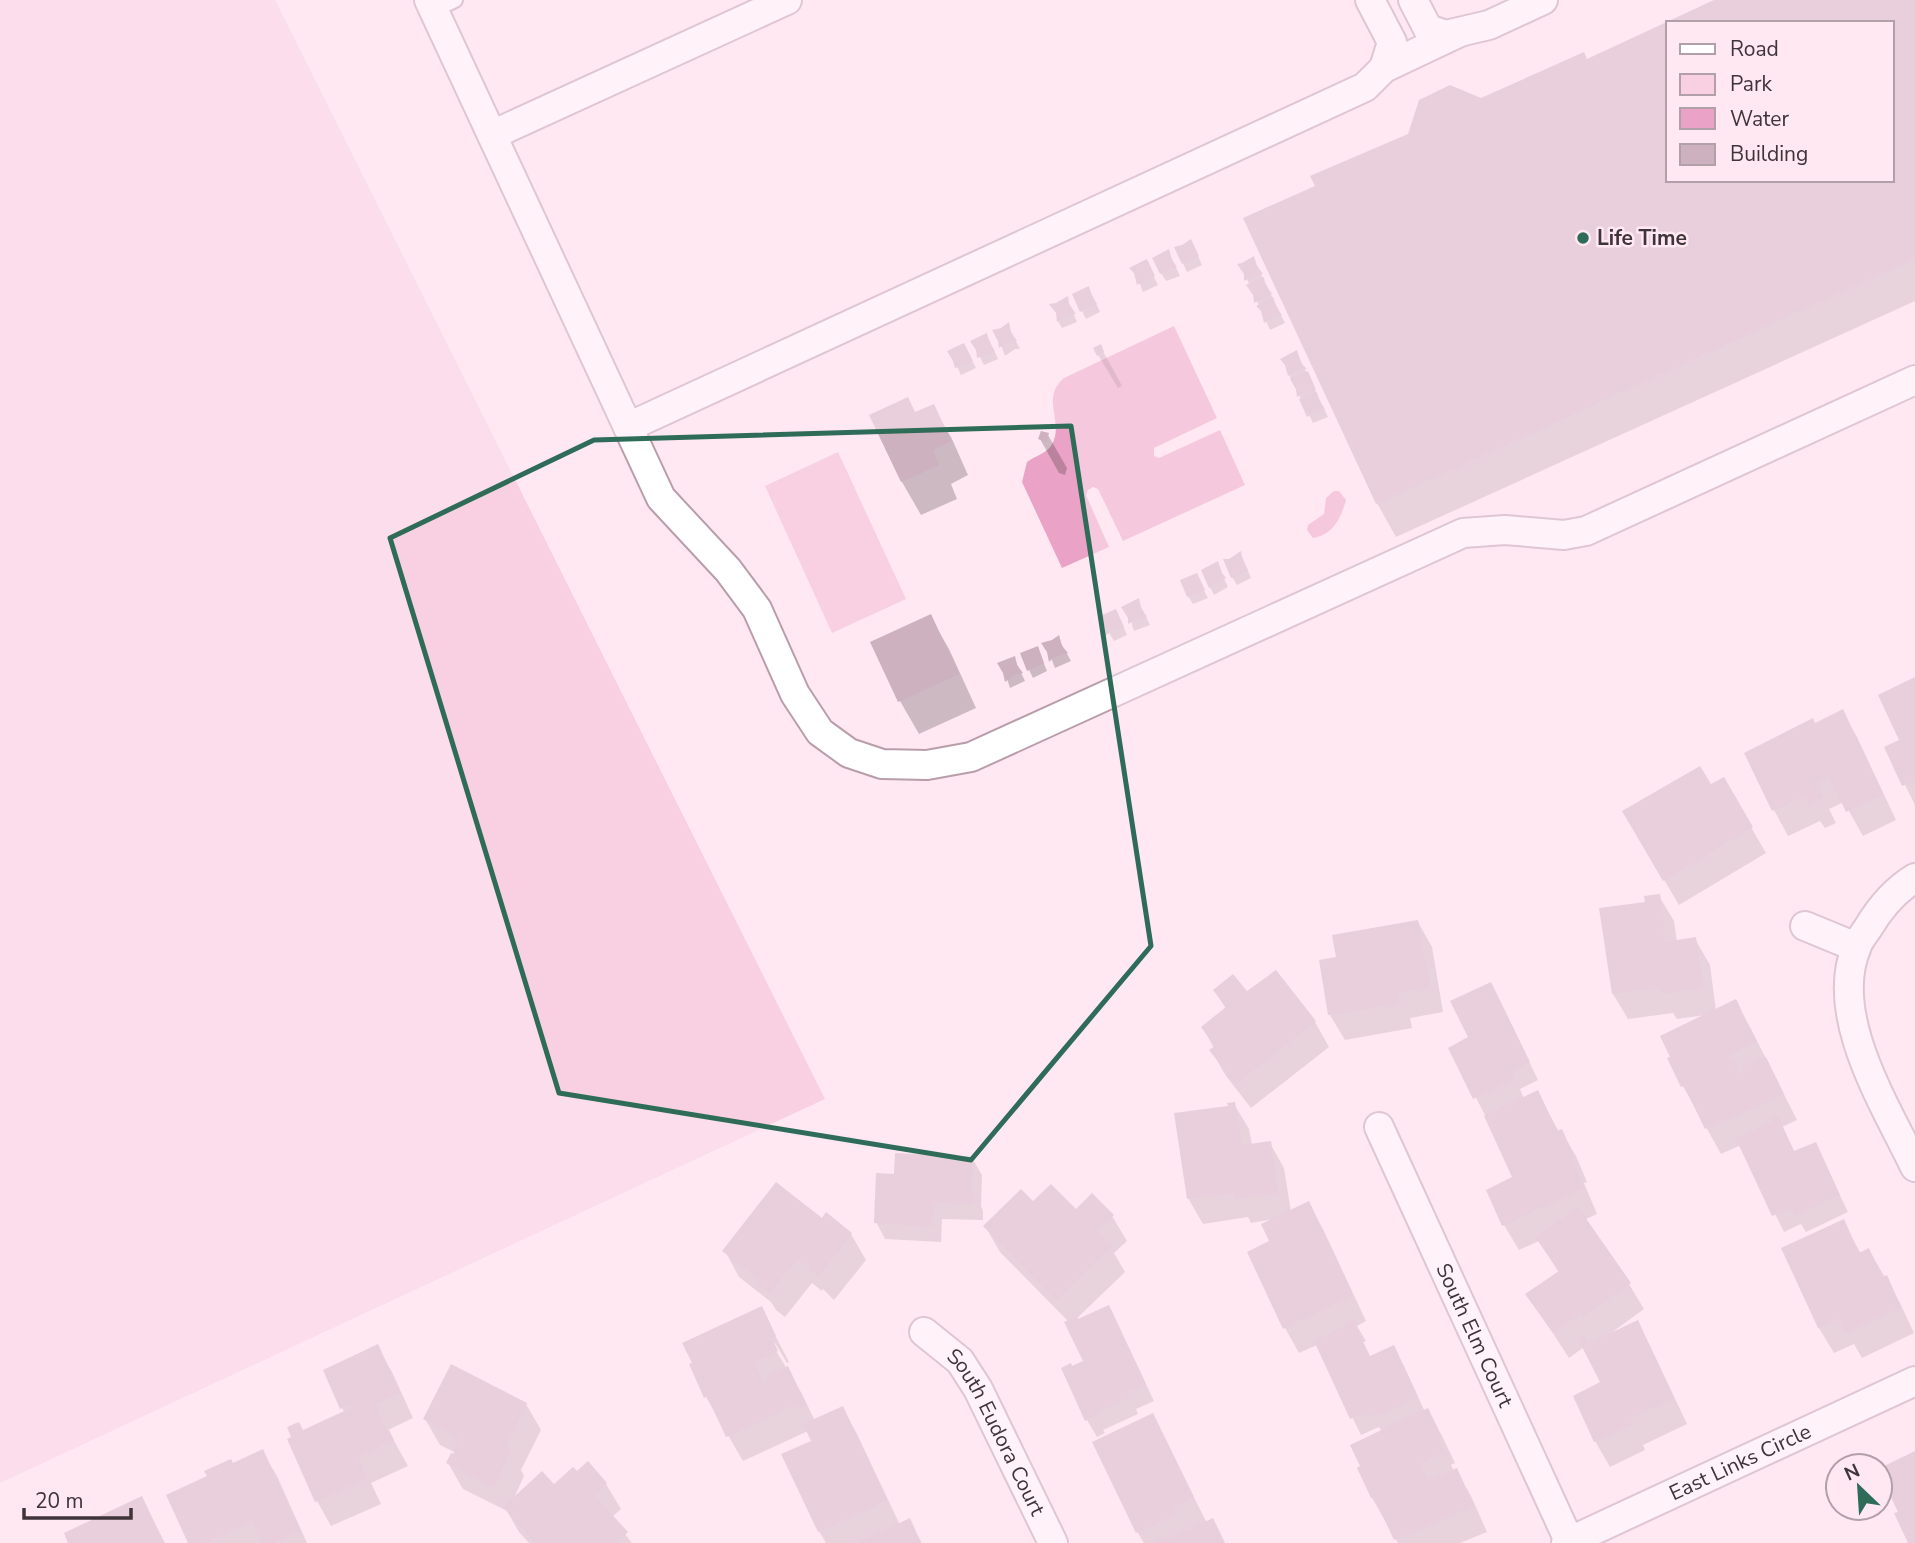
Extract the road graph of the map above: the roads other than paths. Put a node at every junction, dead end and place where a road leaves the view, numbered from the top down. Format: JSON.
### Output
{"nodes":[{"id":1,"x":787,"y":0,"type":"edge"},
{"id":2,"x":1370,"y":0,"type":"edge"},
{"id":3,"x":1413,"y":0,"type":"edge"},
{"id":4,"x":1544,"y":0,"type":"edge"},
{"id":5,"x":440,"y":3,"type":"edge"},
{"id":6,"x":1460,"y":32,"type":"junction"},
{"id":7,"x":1384,"y":68,"type":"junction"},
{"id":8,"x":492,"y":135,"type":"junction"},
{"id":9,"x":1915,"y":380,"type":"edge"},
{"id":10,"x":628,"y":428,"type":"junction"},
{"id":11,"x":1915,"y":878,"type":"edge"},
{"id":12,"x":1805,"y":926,"type":"dead end"},
{"id":13,"x":1856,"y":947,"type":"junction"},
{"id":14,"x":1379,"y":1127,"type":"dead end"},
{"id":15,"x":1915,"y":1167,"type":"edge"},
{"id":16,"x":924,"y":1332,"type":"dead end"},
{"id":17,"x":1915,"y":1381,"type":"edge"},
{"id":18,"x":1569,"y":1542,"type":"edge"},
{"id":19,"x":1053,"y":1543,"type":"edge"}],
"edges":[{"from":1,"to":8,"type":"street"},
{"from":2,"to":7,"type":"street"},
{"from":3,"to":6,"type":"street"},
{"from":4,"to":6,"type":"street"},
{"from":5,"to":8,"type":"street"},
{"from":6,"to":7,"type":"street"},
{"from":7,"to":10,"type":"street"},
{"from":8,"to":10,"type":"street"},
{"from":9,"to":10,"type":"street"},
{"from":11,"to":13,"type":"street"},
{"from":12,"to":13,"type":"street"},
{"from":13,"to":15,"type":"street"},
{"from":14,"to":18,"type":"street","name":"South Elm Court"},
{"from":16,"to":19,"type":"street","name":"South Eudora Court"},
{"from":17,"to":18,"type":"street","name":"East Links Circle"}]}
